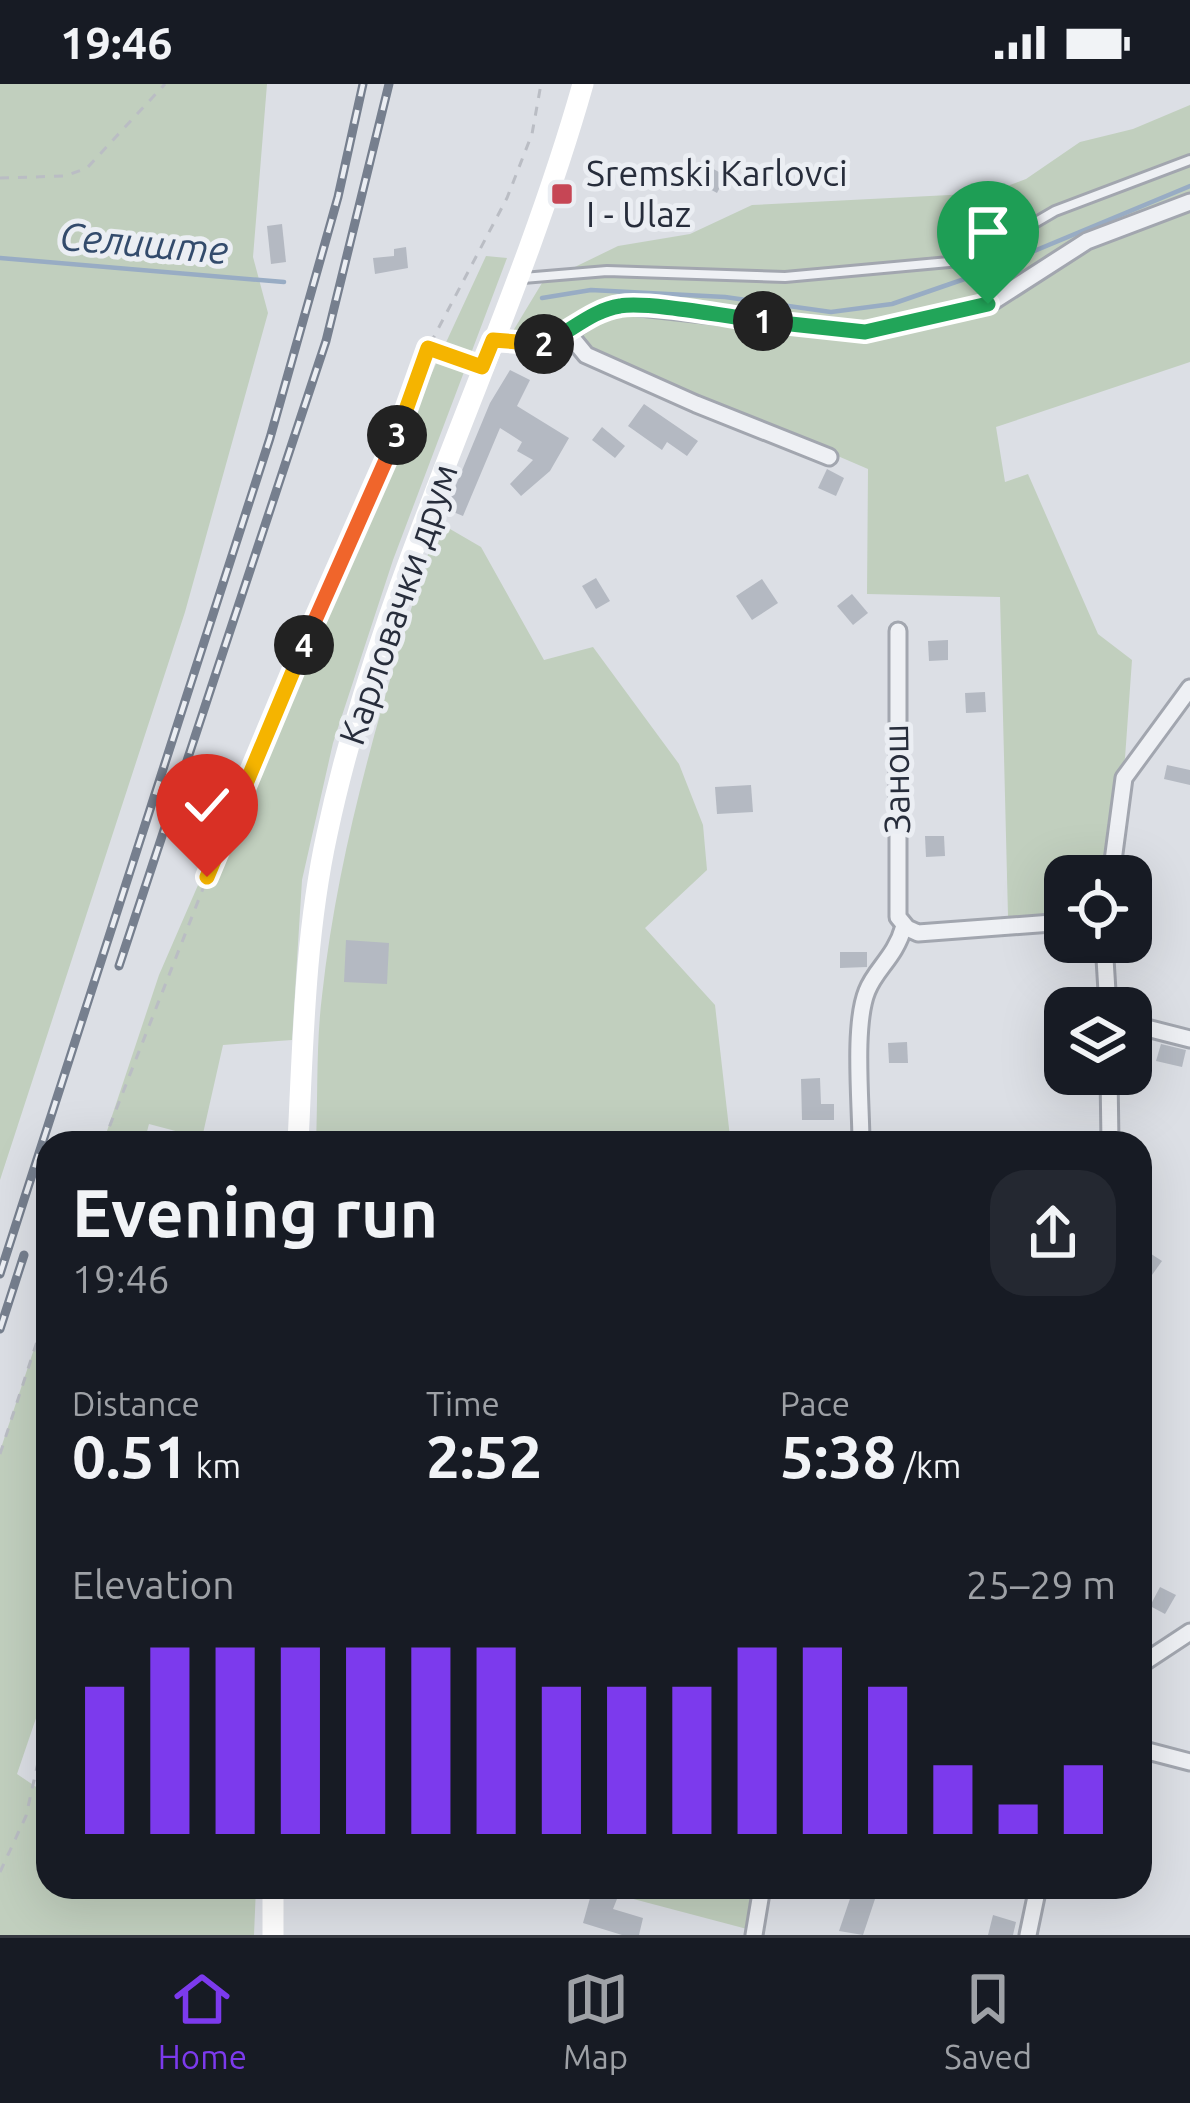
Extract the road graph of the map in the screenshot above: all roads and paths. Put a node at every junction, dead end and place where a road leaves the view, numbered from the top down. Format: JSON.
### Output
{"nodes":[{"id":1,"x":165,"y":84,"type":"edge"},
{"id":2,"x":541,"y":84,"type":"edge"},
{"id":3,"x":583,"y":84,"type":"edge"},
{"id":4,"x":1190,"y":160,"type":"edge"},
{"id":5,"x":0,"y":178,"type":"edge"},
{"id":6,"x":1190,"y":202,"type":"edge"},
{"id":7,"x":516,"y":279,"type":"junction"},
{"id":8,"x":568,"y":333,"type":"junction"},
{"id":9,"x":493,"y":340,"type":"junction"},
{"id":10,"x":428,"y":348,"type":"junction"},
{"id":11,"x":482,"y":367,"type":"junction"},
{"id":12,"x":830,"y":457,"type":"dead end"},
{"id":13,"x":898,"y":631,"type":"dead end"},
{"id":14,"x":1190,"y":688,"type":"edge"},
{"id":15,"x":1114,"y":855,"type":"edge"},
{"id":16,"x":1044,"y":924,"type":"edge"},
{"id":17,"x":904,"y":926,"type":"junction"},
{"id":18,"x":1152,"y":1030,"type":"edge"},
{"id":19,"x":1190,"y":1040,"type":"edge"},
{"id":20,"x":1109,"y":1095,"type":"edge"},
{"id":21,"x":108,"y":1131,"type":"edge"},
{"id":22,"x":299,"y":1131,"type":"edge"},
{"id":23,"x":861,"y":1131,"type":"edge"},
{"id":24,"x":1110,"y":1131,"type":"edge"},
{"id":25,"x":36,"y":1345,"type":"edge"},
{"id":26,"x":0,"y":1454,"type":"edge"},
{"id":27,"x":1190,"y":1632,"type":"edge"},
{"id":28,"x":1152,"y":1657,"type":"edge"},
{"id":29,"x":1152,"y":1752,"type":"edge"},
{"id":30,"x":1190,"y":1762,"type":"edge"},
{"id":31,"x":36,"y":1771,"type":"edge"},
{"id":32,"x":0,"y":1872,"type":"edge"},
{"id":33,"x":273,"y":1899,"type":"edge"},
{"id":34,"x":763,"y":1899,"type":"edge"},
{"id":35,"x":1036,"y":1899,"type":"edge"},
{"id":36,"x":273,"y":1935,"type":"edge"},
{"id":37,"x":754,"y":1935,"type":"edge"},
{"id":38,"x":1028,"y":1935,"type":"edge"}],
"edges":[{"from":1,"to":5,"type":"path"},
{"from":2,"to":10,"type":"path"},
{"from":3,"to":7,"type":"main road","name":"Карловачки друм"},
{"from":4,"to":7,"type":"lane"},
{"from":6,"to":8,"type":"street"},
{"from":7,"to":9,"type":"main road","name":"Карловачки друм"},
{"from":8,"to":9,"type":"street"},
{"from":8,"to":12,"type":"street"},
{"from":9,"to":11,"type":"main road","name":"Карловачки друм"},
{"from":10,"to":11,"type":"path"},
{"from":10,"to":21,"type":"path"},
{"from":11,"to":22,"type":"main road","name":"Карловачки друм"},
{"from":13,"to":17,"type":"street","name":"Занош"},
{"from":14,"to":15,"type":"street"},
{"from":16,"to":17,"type":"street"},
{"from":17,"to":23,"type":"street"},
{"from":18,"to":19,"type":"street"},
{"from":20,"to":24,"type":"street"},
{"from":25,"to":26,"type":"path"},
{"from":27,"to":28,"type":"street"},
{"from":29,"to":30,"type":"street"},
{"from":31,"to":32,"type":"path"},
{"from":33,"to":36,"type":"main road"},
{"from":34,"to":37,"type":"street"},
{"from":35,"to":38,"type":"street"}]}
